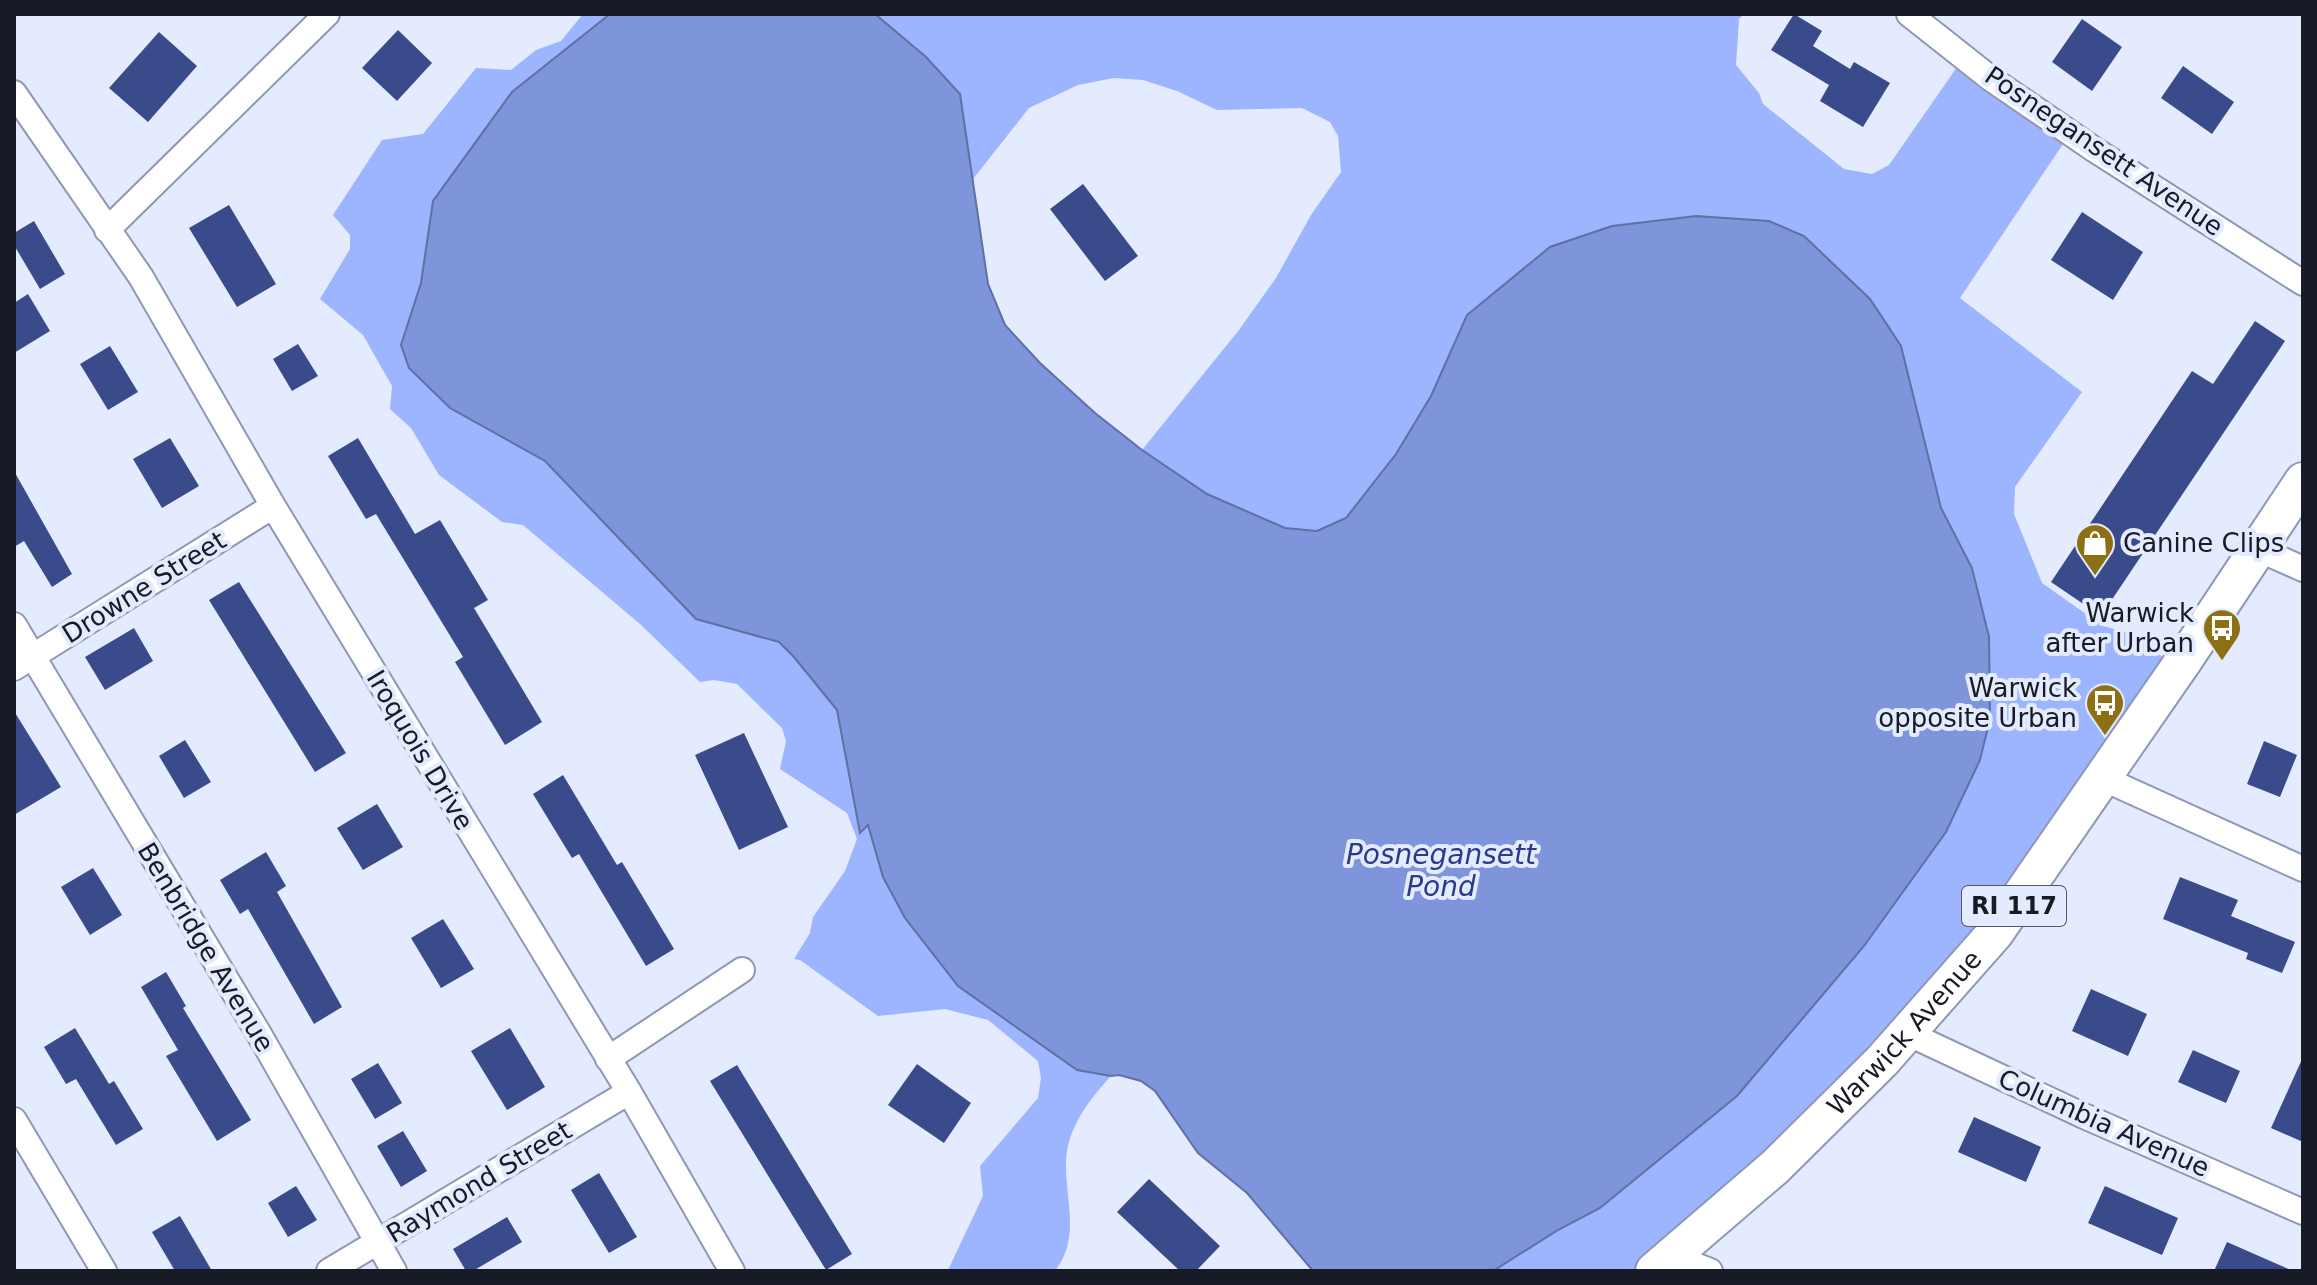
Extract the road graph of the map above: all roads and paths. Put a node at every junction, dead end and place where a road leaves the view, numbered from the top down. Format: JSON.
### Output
{"nodes":[{"id":1,"x":327,"y":14,"type":"edge"},
{"id":2,"x":1909,"y":14,"type":"edge"},
{"id":3,"x":14,"y":93,"type":"edge"},
{"id":4,"x":107,"y":230,"type":"junction"},
{"id":5,"x":2303,"y":283,"type":"edge"},
{"id":6,"x":2303,"y":481,"type":"edge"},
{"id":7,"x":273,"y":506,"type":"junction"},
{"id":8,"x":2258,"y":549,"type":"junction"},
{"id":9,"x":2303,"y":569,"type":"edge"},
{"id":10,"x":14,"y":625,"type":"edge"},
{"id":11,"x":24,"y":662,"type":"edge"},
{"id":12,"x":2102,"y":778,"type":"junction"},
{"id":13,"x":2303,"y":869,"type":"edge"},
{"id":14,"x":742,"y":970,"type":"dead end"},
{"id":15,"x":1907,"y":1033,"type":"junction"},
{"id":16,"x":608,"y":1059,"type":"junction"},
{"id":17,"x":629,"y":1092,"type":"junction"},
{"id":18,"x":14,"y":1120,"type":"edge"},
{"id":19,"x":2303,"y":1212,"type":"edge"},
{"id":20,"x":377,"y":1243,"type":"junction"},
{"id":21,"x":1663,"y":1263,"type":"edge"},
{"id":22,"x":104,"y":1271,"type":"edge"},
{"id":23,"x":329,"y":1271,"type":"edge"},
{"id":24,"x":394,"y":1271,"type":"edge"},
{"id":25,"x":732,"y":1271,"type":"edge"},
{"id":26,"x":1710,"y":1271,"type":"edge"}],
"edges":[{"from":1,"to":4,"type":"street"},
{"from":2,"to":5,"type":"street","name":"Posnegansett Avenue"},
{"from":3,"to":4,"type":"street","name":"Iroquois Drive"},
{"from":4,"to":7,"type":"street","name":"Iroquois Drive"},
{"from":6,"to":8,"type":"main road","name":"Warwick Avenue","number":"RI 117"},
{"from":7,"to":11,"type":"street","name":"Drowne Street"},
{"from":7,"to":16,"type":"street","name":"Iroquois Drive"},
{"from":8,"to":9,"type":"street"},
{"from":8,"to":12,"type":"main road","name":"Warwick Avenue","number":"RI 117"},
{"from":10,"to":11,"type":"street","name":"Benbridge Avenue"},
{"from":11,"to":20,"type":"street","name":"Benbridge Avenue"},
{"from":12,"to":13,"type":"street"},
{"from":12,"to":15,"type":"main road","name":"Warwick Avenue","number":"RI 117"},
{"from":14,"to":16,"type":"street"},
{"from":15,"to":19,"type":"street","name":"Columbia Avenue"},
{"from":15,"to":21,"type":"main road","name":"Warwick Avenue","number":"RI 117"},
{"from":16,"to":17,"type":"street","name":"Iroquois Drive"},
{"from":17,"to":20,"type":"street","name":"Raymond Street"},
{"from":17,"to":25,"type":"street","name":"Iroquois Drive"},
{"from":18,"to":22,"type":"street"},
{"from":20,"to":23,"type":"street","name":"Raymond Street"},
{"from":20,"to":24,"type":"street","name":"Benbridge Avenue"},
{"from":21,"to":26,"type":"street"}]}
